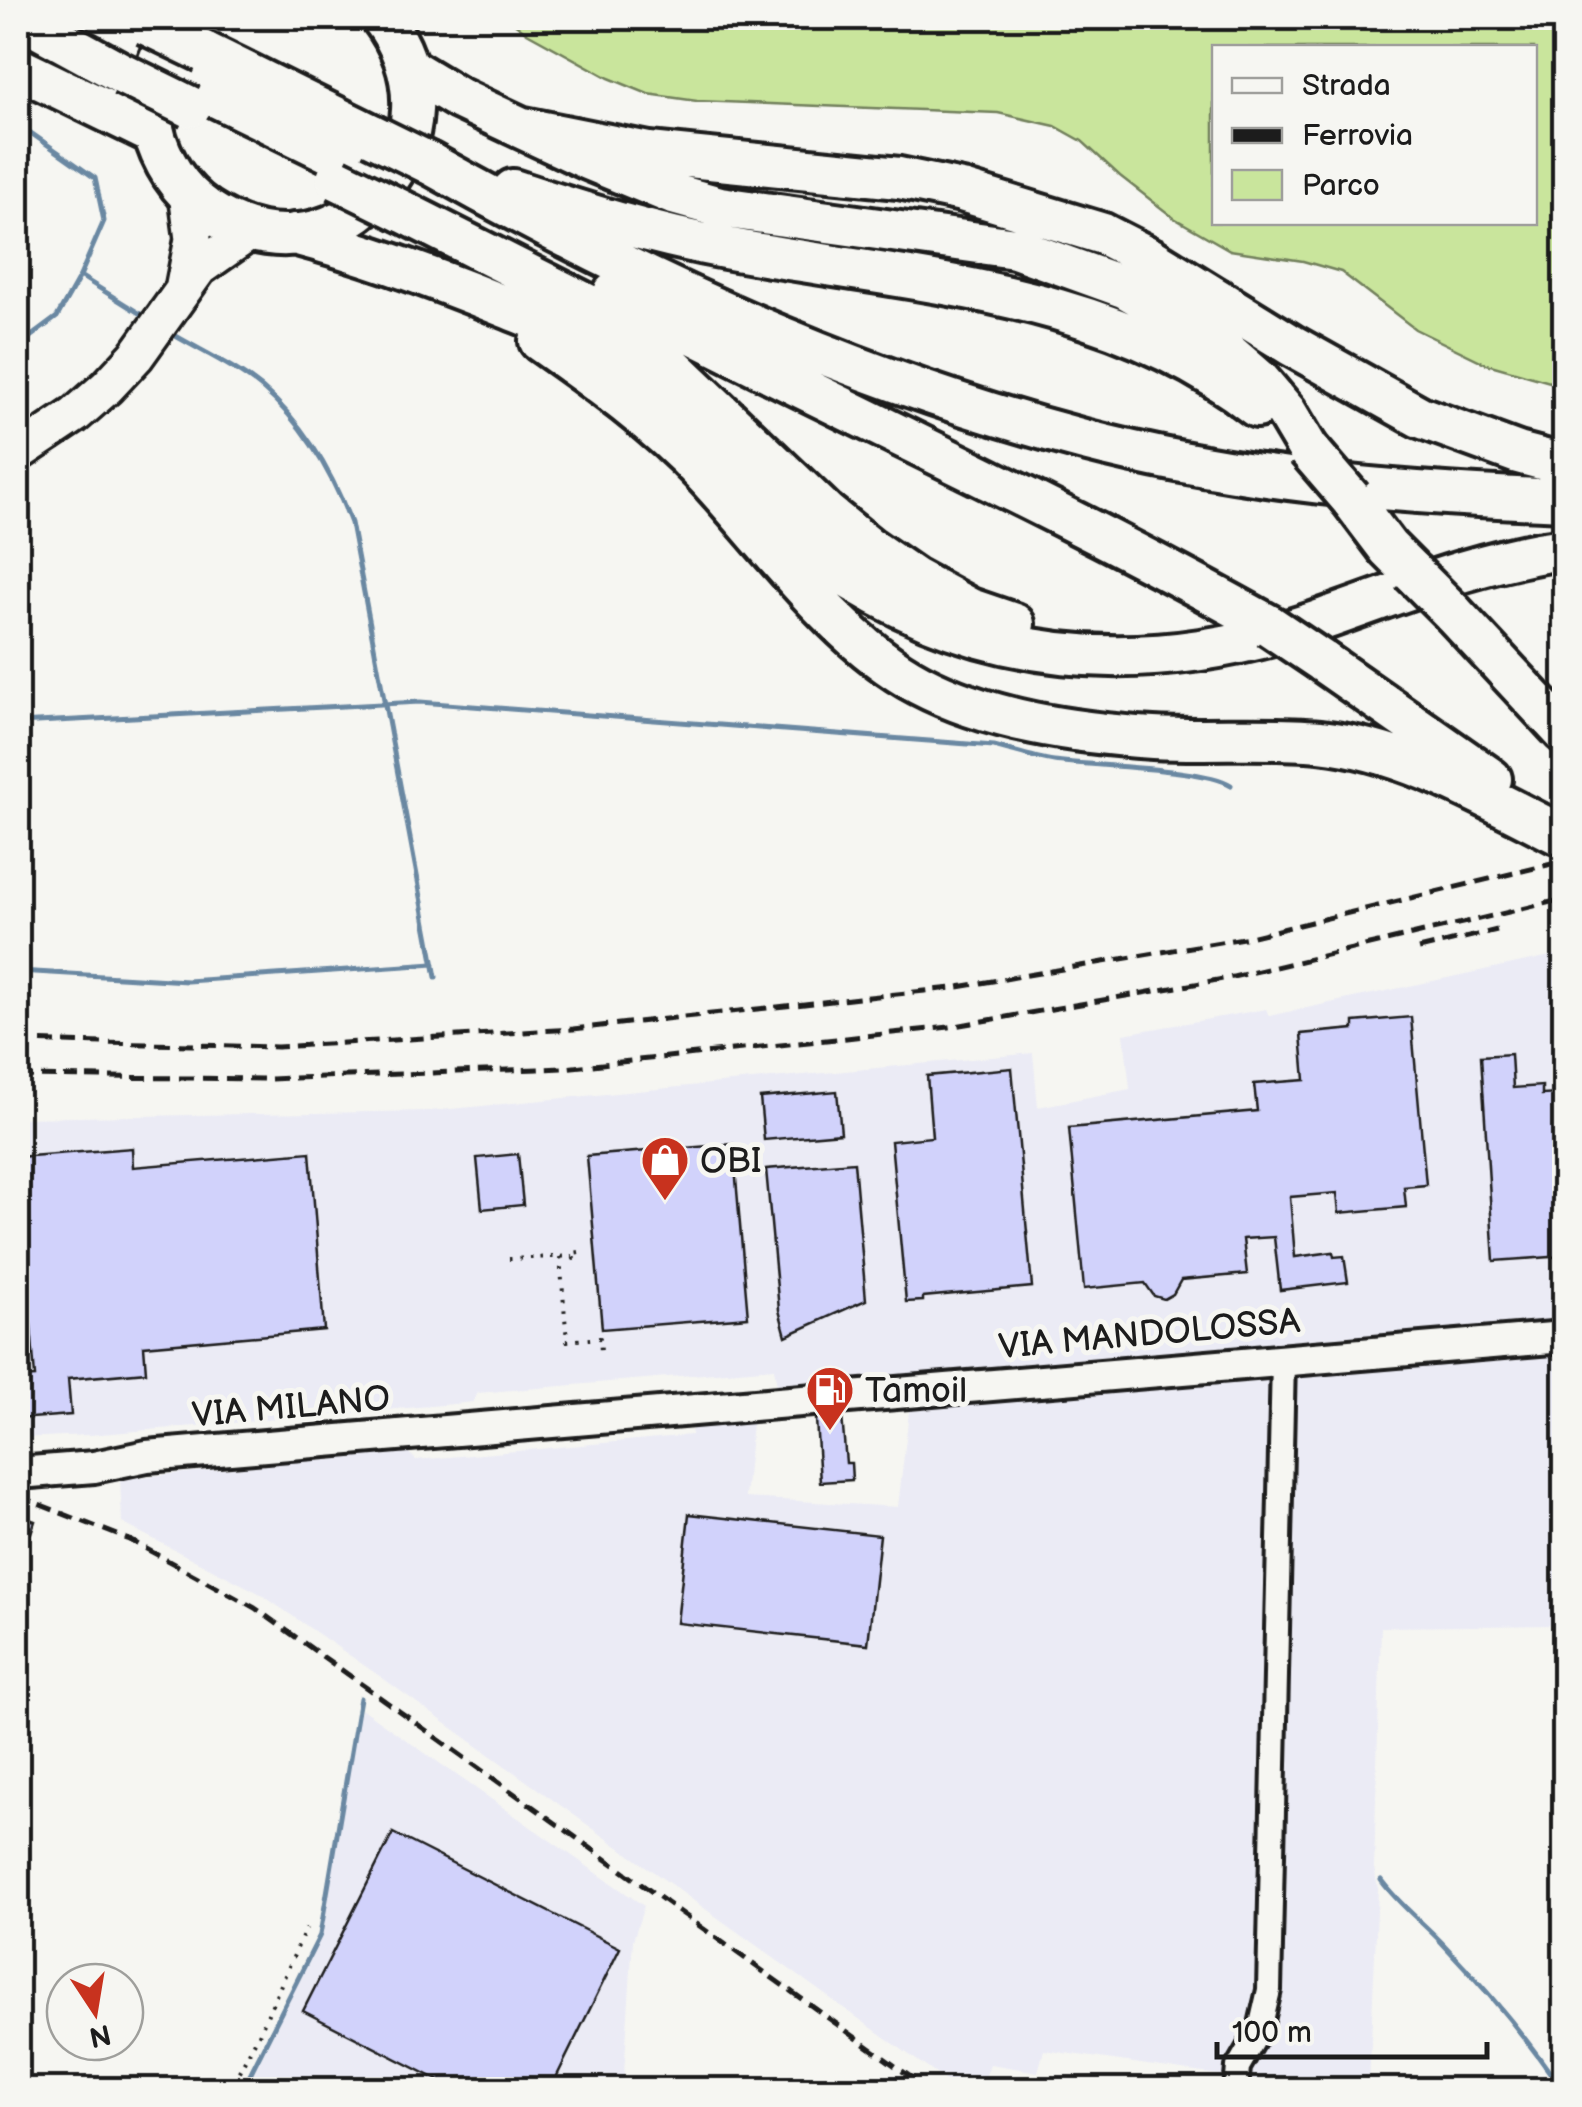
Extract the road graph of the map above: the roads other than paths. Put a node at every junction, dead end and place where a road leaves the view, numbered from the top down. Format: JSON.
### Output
{"nodes":[{"id":1,"x":20,"y":18,"type":"edge"},
{"id":2,"x":50,"y":18,"type":"edge"},
{"id":3,"x":382,"y":18,"type":"edge"},
{"id":4,"x":144,"y":38,"type":"edge"},
{"id":5,"x":18,"y":68,"type":"edge"},
{"id":6,"x":410,"y":69,"type":"junction"},
{"id":7,"x":524,"y":128,"type":"junction"},
{"id":8,"x":154,"y":134,"type":"junction"},
{"id":9,"x":415,"y":189,"type":"junction"},
{"id":10,"x":187,"y":193,"type":"junction"},
{"id":11,"x":252,"y":231,"type":"junction"},
{"id":12,"x":294,"y":234,"type":"junction"},
{"id":13,"x":184,"y":285,"type":"junction"},
{"id":14,"x":466,"y":291,"type":"junction"},
{"id":15,"x":1308,"y":449,"type":"junction"},
{"id":16,"x":18,"y":453,"type":"edge"},
{"id":17,"x":1564,"y":465,"type":"edge"},
{"id":18,"x":1564,"y":500,"type":"edge"},
{"id":19,"x":1564,"y":550,"type":"edge"},
{"id":20,"x":1252,"y":635,"type":"junction"},
{"id":21,"x":1564,"y":732,"type":"edge"},
{"id":22,"x":1561,"y":836,"type":"edge"},
{"id":23,"x":1564,"y":1337,"type":"edge"},
{"id":24,"x":1282,"y":1360,"type":"junction"},
{"id":25,"x":441,"y":1431,"type":"joint"},
{"id":26,"x":147,"y":1456,"type":"junction"},
{"id":27,"x":18,"y":1459,"type":"edge"},
{"id":28,"x":18,"y":1473,"type":"edge"},
{"id":29,"x":1236,"y":2090,"type":"edge"}],
"edges":[{"from":1,"to":4,"type":"highway"},
{"from":2,"to":4,"type":"highway"},
{"from":3,"to":6,"type":"highway"},
{"from":4,"to":8,"type":"highway"},
{"from":4,"to":9,"type":"highway"},
{"from":5,"to":8,"type":"highway"},
{"from":6,"to":7,"type":"highway"},
{"from":6,"to":12,"type":"highway"},
{"from":7,"to":15,"type":"highway"},
{"from":7,"to":17,"type":"highway"},
{"from":8,"to":10,"type":"highway"},
{"from":9,"to":15,"type":"highway"},
{"from":9,"to":18,"type":"highway"},
{"from":9,"to":20,"type":"highway"},
{"from":9,"to":20,"type":"highway"},
{"from":10,"to":11,"type":"highway"},
{"from":10,"to":13,"type":"main road"},
{"from":11,"to":12,"type":"highway"},
{"from":11,"to":13,"type":"main road"},
{"from":12,"to":14,"type":"highway"},
{"from":13,"to":16,"type":"main road"},
{"from":14,"to":20,"type":"highway"},
{"from":14,"to":22,"type":"highway"},
{"from":15,"to":21,"type":"highway","bridge":true},
{"from":19,"to":20,"type":"highway"},
{"from":20,"to":22,"type":"highway","bridge":true},
{"from":23,"to":24,"type":"main road","name":"VIA MANDOLOSSA"},
{"from":24,"to":25,"type":"main road","name":"VIA MANDOLOSSA"},
{"from":24,"to":29,"type":"street"},
{"from":25,"to":26,"type":"main road","name":"VIA MILANO"},
{"from":26,"to":27,"type":"main road","name":"VIA MILANO"},
{"from":26,"to":28,"type":"main road","name":"VIA MILANO"}]}
